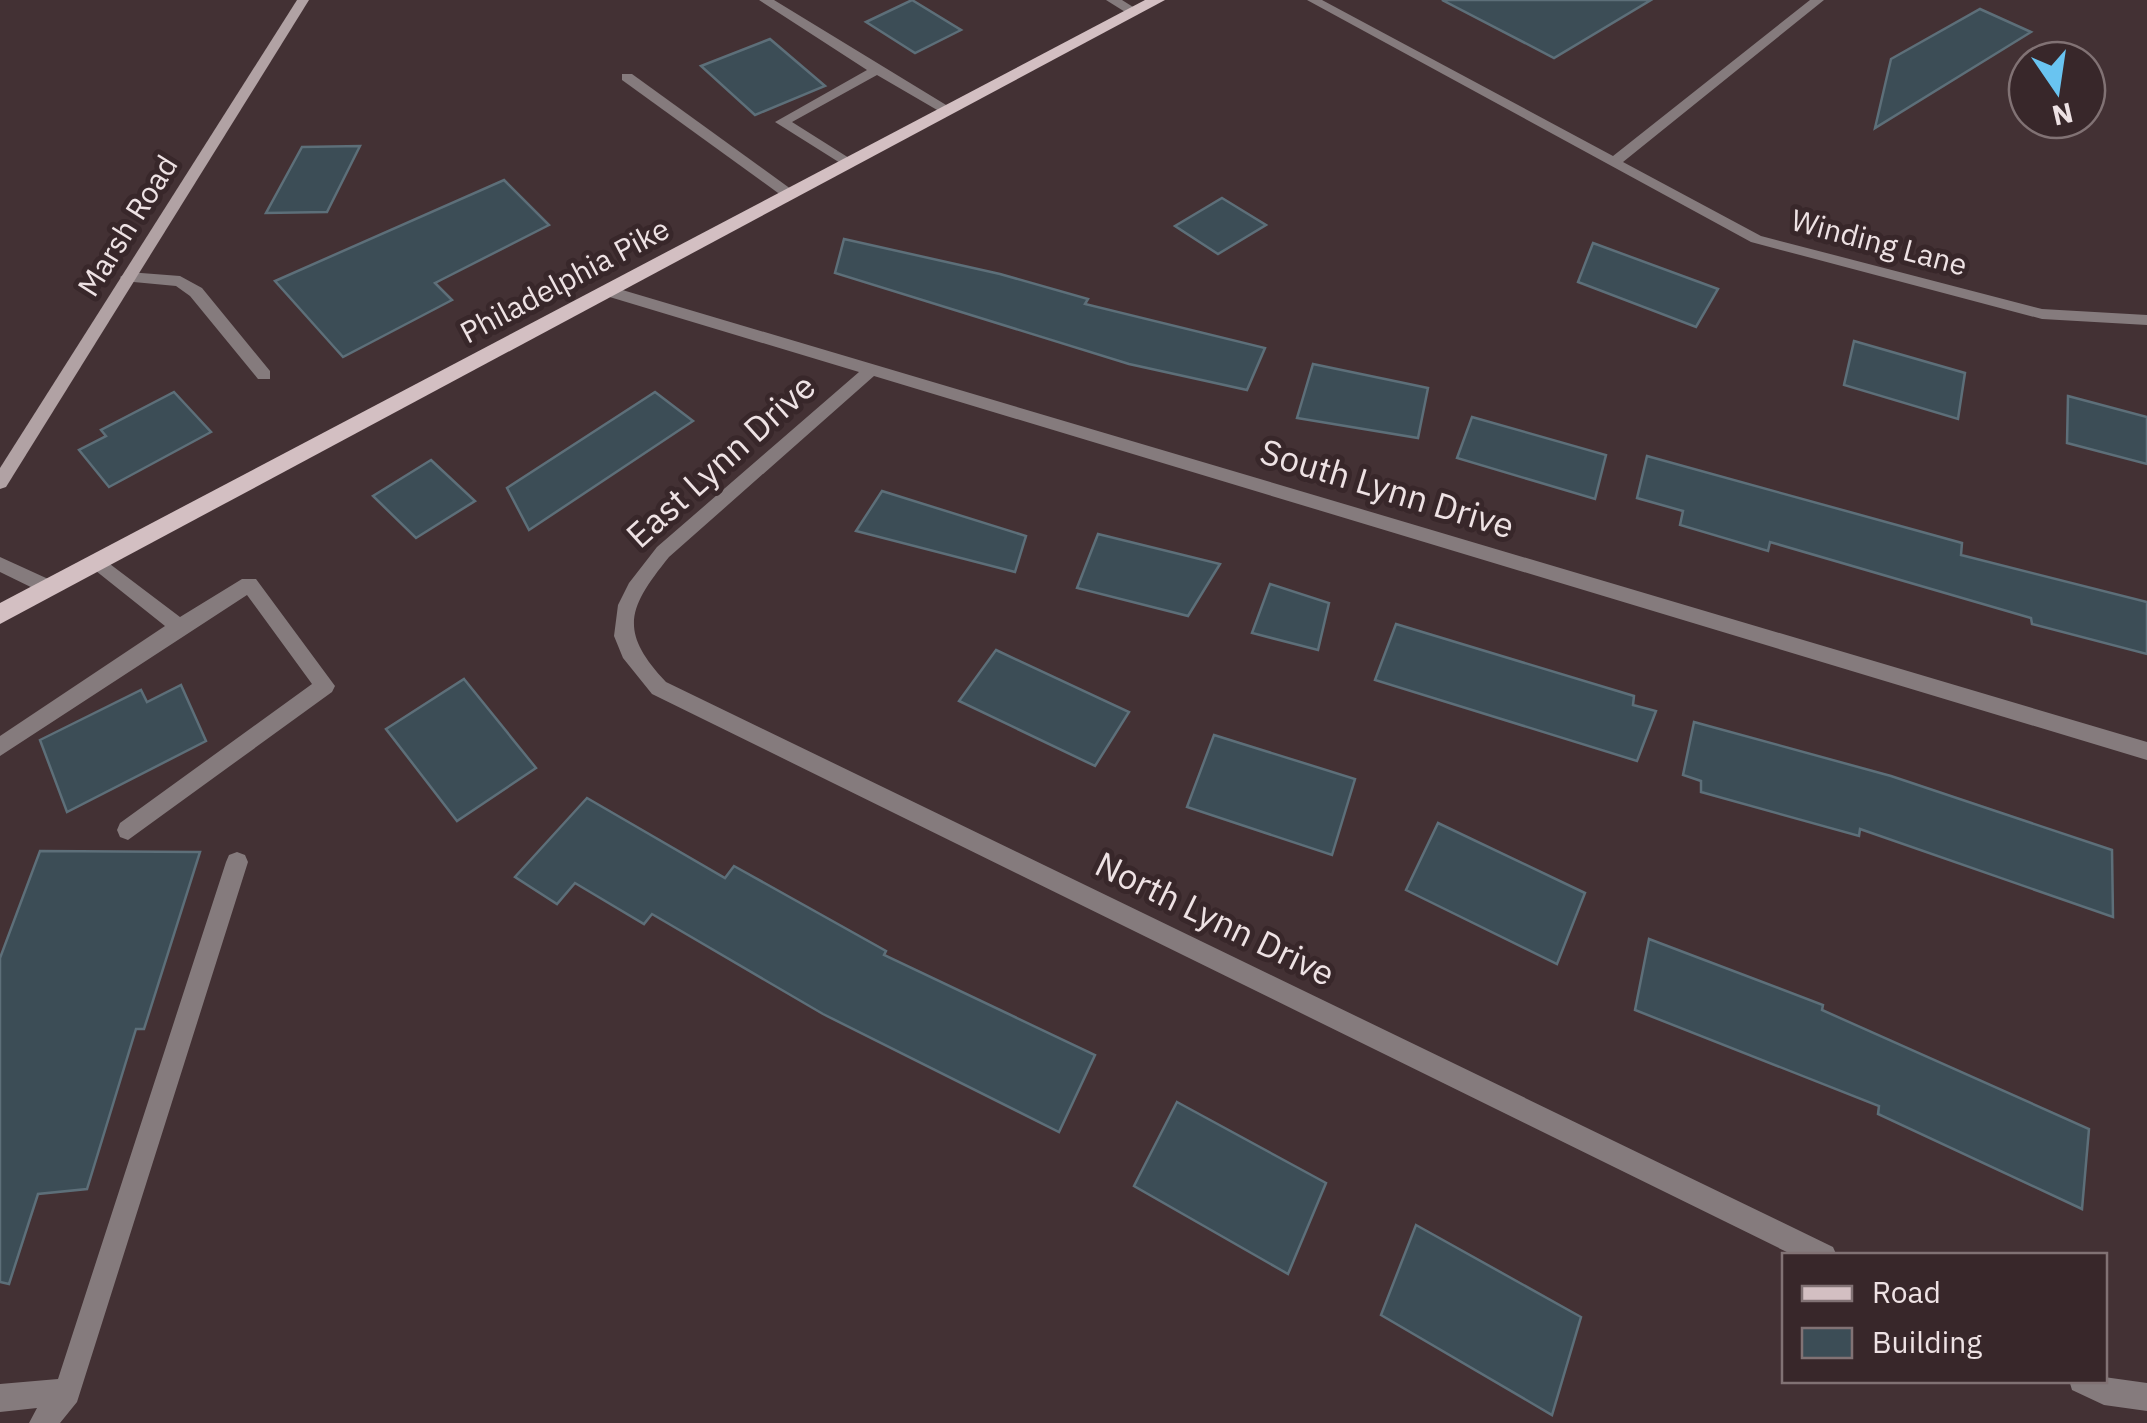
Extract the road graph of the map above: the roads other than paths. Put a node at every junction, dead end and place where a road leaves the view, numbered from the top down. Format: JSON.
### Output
{"nodes":[{"id":1,"x":302,"y":0,"type":"edge"},
{"id":2,"x":765,"y":0,"type":"edge"},
{"id":3,"x":1112,"y":0,"type":"edge"},
{"id":4,"x":1157,"y":0,"type":"edge"},
{"id":5,"x":1313,"y":0,"type":"edge"},
{"id":6,"x":1818,"y":0,"type":"edge"},
{"id":7,"x":1135,"y":12,"type":"junction"},
{"id":8,"x":877,"y":70,"type":"junction"},
{"id":9,"x":627,"y":77,"type":"dead end"},
{"id":10,"x":950,"y":111,"type":"junction"},
{"id":11,"x":1614,"y":162,"type":"junction"},
{"id":12,"x":850,"y":163,"type":"junction"},
{"id":13,"x":790,"y":195,"type":"junction"},
{"id":14,"x":128,"y":276,"type":"junction"},
{"id":15,"x":609,"y":291,"type":"junction"},
{"id":16,"x":2147,"y":320,"type":"edge"},
{"id":17,"x":872,"y":369,"type":"junction"},
{"id":18,"x":264,"y":376,"type":"dead end"},
{"id":19,"x":0,"y":482,"type":"edge"},
{"id":20,"x":98,"y":562,"type":"junction"},
{"id":21,"x":0,"y":564,"type":"edge"},
{"id":22,"x":50,"y":588,"type":"junction"},
{"id":23,"x":624,"y":608,"type":"joint"},
{"id":24,"x":0,"y":614,"type":"edge"},
{"id":25,"x":179,"y":627,"type":"junction"},
{"id":26,"x":0,"y":746,"type":"edge"},
{"id":27,"x":2147,"y":751,"type":"edge"},
{"id":28,"x":128,"y":830,"type":"dead end"},
{"id":29,"x":237,"y":862,"type":"dead end"},
{"id":30,"x":1818,"y":1253,"type":"edge"},
{"id":31,"x":2088,"y":1383,"type":"edge"},
{"id":32,"x":68,"y":1392,"type":"junction"},
{"id":33,"x":2147,"y":1397,"type":"edge"},
{"id":34,"x":0,"y":1398,"type":"edge"},
{"id":35,"x":43,"y":1423,"type":"edge"}],
"edges":[{"from":1,"to":14,"type":"main road","name":"Marsh Road"},
{"from":2,"to":8,"type":"street"},
{"from":3,"to":7,"type":"street"},
{"from":4,"to":7,"type":"main road","name":"Philadelphia Pike"},
{"from":5,"to":11,"type":"street","name":"Winding Lane"},
{"from":6,"to":11,"type":"street"},
{"from":7,"to":10,"type":"main road","name":"Philadelphia Pike"},
{"from":8,"to":10,"type":"street"},
{"from":8,"to":12,"type":"street"},
{"from":9,"to":13,"type":"street"},
{"from":10,"to":12,"type":"main road","name":"Philadelphia Pike"},
{"from":11,"to":16,"type":"street","name":"Winding Lane"},
{"from":12,"to":13,"type":"main road","name":"Philadelphia Pike"},
{"from":13,"to":15,"type":"main road","name":"Philadelphia Pike"},
{"from":14,"to":18,"type":"street"},
{"from":14,"to":19,"type":"main road","name":"Marsh Road"},
{"from":15,"to":17,"type":"street","name":"South Lynn Drive"},
{"from":15,"to":20,"type":"main road","name":"Philadelphia Pike"},
{"from":17,"to":23,"type":"street","name":"East Lynn Drive"},
{"from":17,"to":27,"type":"street","name":"South Lynn Drive"},
{"from":20,"to":22,"type":"main road","name":"Philadelphia Pike"},
{"from":20,"to":25,"type":"street"},
{"from":21,"to":22,"type":"street"},
{"from":22,"to":24,"type":"main road","name":"Philadelphia Pike"},
{"from":23,"to":30,"type":"street","name":"North Lynn Drive"},
{"from":25,"to":26,"type":"street"},
{"from":25,"to":28,"type":"street"},
{"from":29,"to":32,"type":"street"},
{"from":31,"to":33,"type":"street"},
{"from":32,"to":34,"type":"street"},
{"from":32,"to":35,"type":"street"}]}
